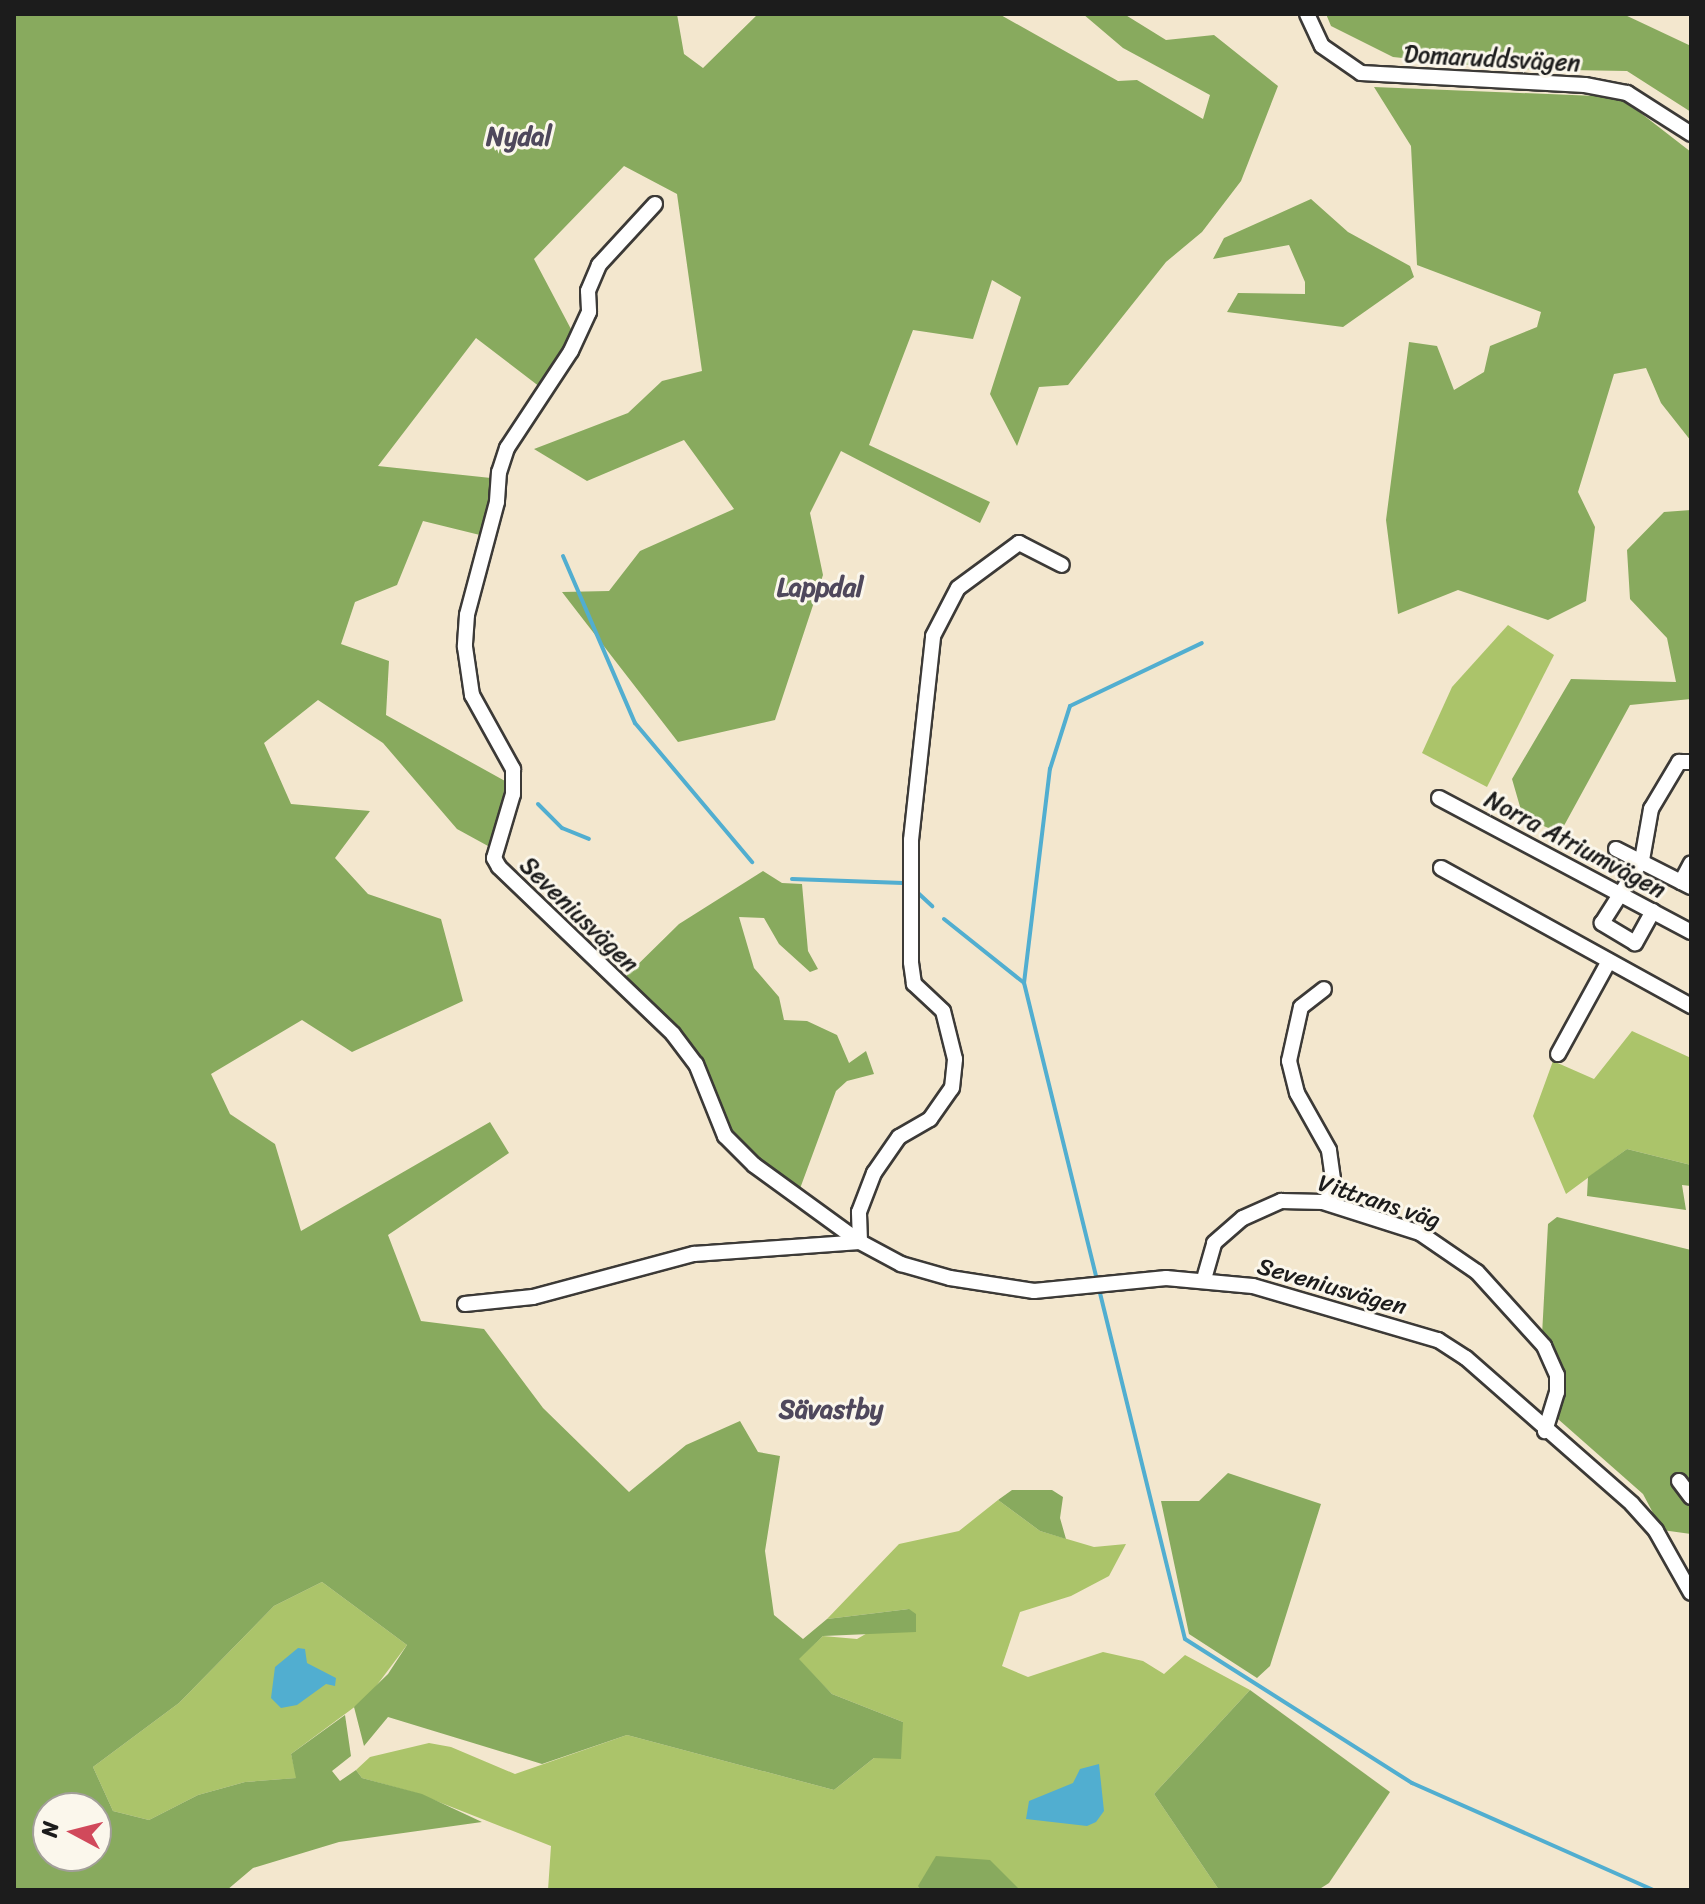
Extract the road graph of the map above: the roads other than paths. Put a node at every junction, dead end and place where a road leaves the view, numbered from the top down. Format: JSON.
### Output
{"nodes":[{"id":1,"x":1307,"y":14,"type":"edge"},
{"id":2,"x":1691,"y":134,"type":"edge"},
{"id":3,"x":655,"y":204,"type":"dead end"},
{"id":4,"x":1062,"y":565,"type":"dead end"},
{"id":5,"x":1691,"y":762,"type":"edge"},
{"id":6,"x":1439,"y":798,"type":"dead end"},
{"id":7,"x":1616,"y":849,"type":"dead end"},
{"id":8,"x":1642,"y":860,"type":"junction"},
{"id":9,"x":1691,"y":863,"type":"edge"},
{"id":10,"x":1441,"y":868,"type":"dead end"},
{"id":11,"x":1686,"y":884,"type":"edge"},
{"id":12,"x":1618,"y":892,"type":"junction"},
{"id":13,"x":1653,"y":911,"type":"junction"},
{"id":14,"x":1602,"y":923,"type":"junction"},
{"id":15,"x":1691,"y":932,"type":"edge"},
{"id":16,"x":1636,"y":940,"type":"junction"},
{"id":17,"x":1588,"y":949,"type":"junction"},
{"id":18,"x":1615,"y":964,"type":"junction"},
{"id":19,"x":1324,"y":989,"type":"dead end"},
{"id":20,"x":1691,"y":1006,"type":"edge"},
{"id":21,"x":1558,"y":1054,"type":"dead end"},
{"id":22,"x":1323,"y":1202,"type":"junction"},
{"id":23,"x":860,"y":1242,"type":"junction"},
{"id":24,"x":1204,"y":1279,"type":"junction"},
{"id":25,"x":465,"y":1304,"type":"dead end"},
{"id":26,"x":1545,"y":1431,"type":"junction"},
{"id":27,"x":1679,"y":1481,"type":"dead end"},
{"id":28,"x":1691,"y":1497,"type":"edge"},
{"id":29,"x":1691,"y":1593,"type":"edge"}],
"edges":[{"from":1,"to":2,"type":"street","name":"Domaruddsvägen"},
{"from":3,"to":23,"type":"street","name":"Seveniusvägen"},
{"from":4,"to":23,"type":"street"},
{"from":5,"to":8,"type":"street"},
{"from":6,"to":12,"type":"street","name":"Norra Atriumvägen"},
{"from":7,"to":8,"type":"street"},
{"from":8,"to":11,"type":"street"},
{"from":8,"to":12,"type":"street"},
{"from":9,"to":11,"type":"street"},
{"from":10,"to":17,"type":"street"},
{"from":12,"to":13,"type":"street","name":"Norra Atriumvägen"},
{"from":12,"to":14,"type":"street"},
{"from":13,"to":15,"type":"street","name":"Norra Atriumvägen"},
{"from":13,"to":16,"type":"street"},
{"from":14,"to":16,"type":"street"},
{"from":14,"to":17,"type":"street"},
{"from":16,"to":18,"type":"street"},
{"from":17,"to":18,"type":"street"},
{"from":18,"to":20,"type":"street"},
{"from":18,"to":21,"type":"street"},
{"from":19,"to":22,"type":"street"},
{"from":22,"to":24,"type":"street","name":"Vittrans väg"},
{"from":22,"to":26,"type":"street","name":"Vittrans väg"},
{"from":23,"to":24,"type":"street","name":"Seveniusvägen"},
{"from":23,"to":25,"type":"street"},
{"from":24,"to":26,"type":"street","name":"Seveniusvägen"},
{"from":26,"to":29,"type":"street","name":"Seveniusvägen"},
{"from":27,"to":28,"type":"street"}]}
